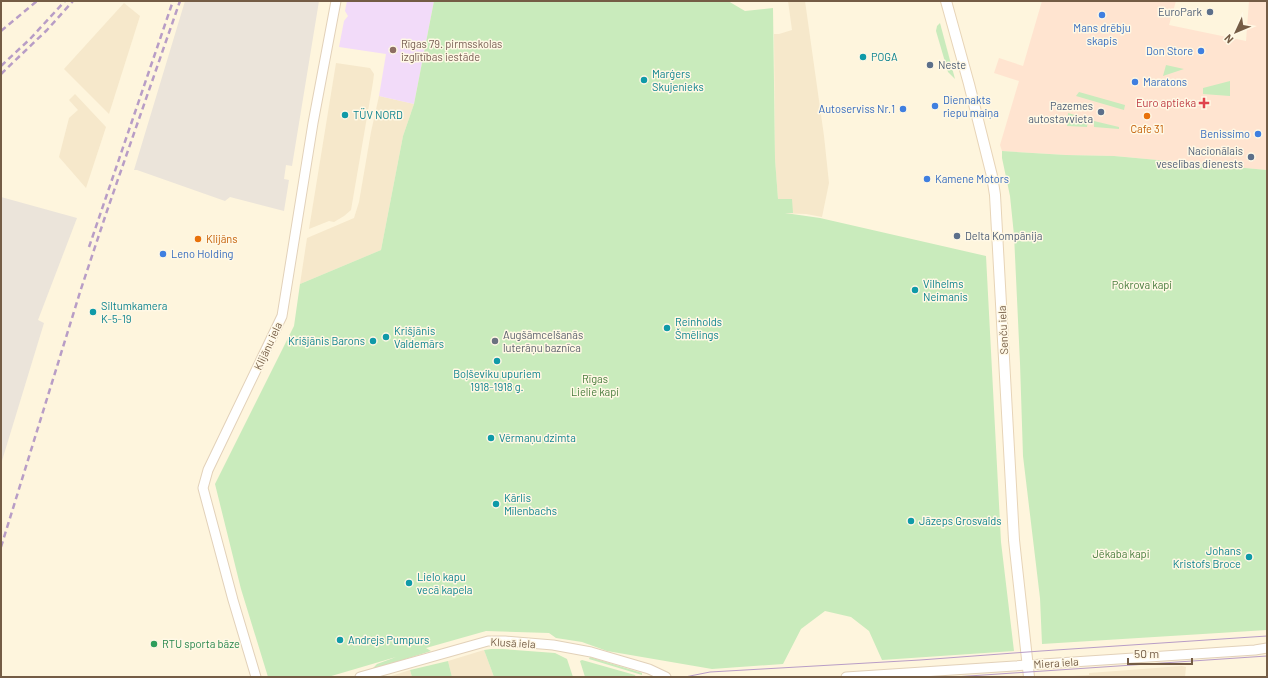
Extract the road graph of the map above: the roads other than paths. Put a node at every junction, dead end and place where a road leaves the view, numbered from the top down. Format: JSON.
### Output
{"nodes":[{"id":1,"x":336,"y":1,"type":"edge"},
{"id":2,"x":946,"y":1,"type":"edge"},
{"id":3,"x":1267,"y":648,"type":"edge"},
{"id":4,"x":1028,"y":665,"type":"junction"},
{"id":5,"x":256,"y":677,"type":"edge"},
{"id":6,"x":360,"y":677,"type":"edge"},
{"id":7,"x":666,"y":677,"type":"edge"},
{"id":8,"x":846,"y":677,"type":"edge"},
{"id":9,"x":1029,"y":677,"type":"edge"}],
"edges":[{"from":1,"to":5,"type":"street","name":"Klijānu iela"},
{"from":2,"to":4,"type":"main road","name":"Senču iela"},
{"from":3,"to":4,"type":"street","name":"Miera iela"},
{"from":4,"to":8,"type":"street","name":"Miera iela"},
{"from":4,"to":9,"type":"main road","name":"Senču iela"},
{"from":6,"to":7,"type":"street","name":"Klusā iela"}]}
